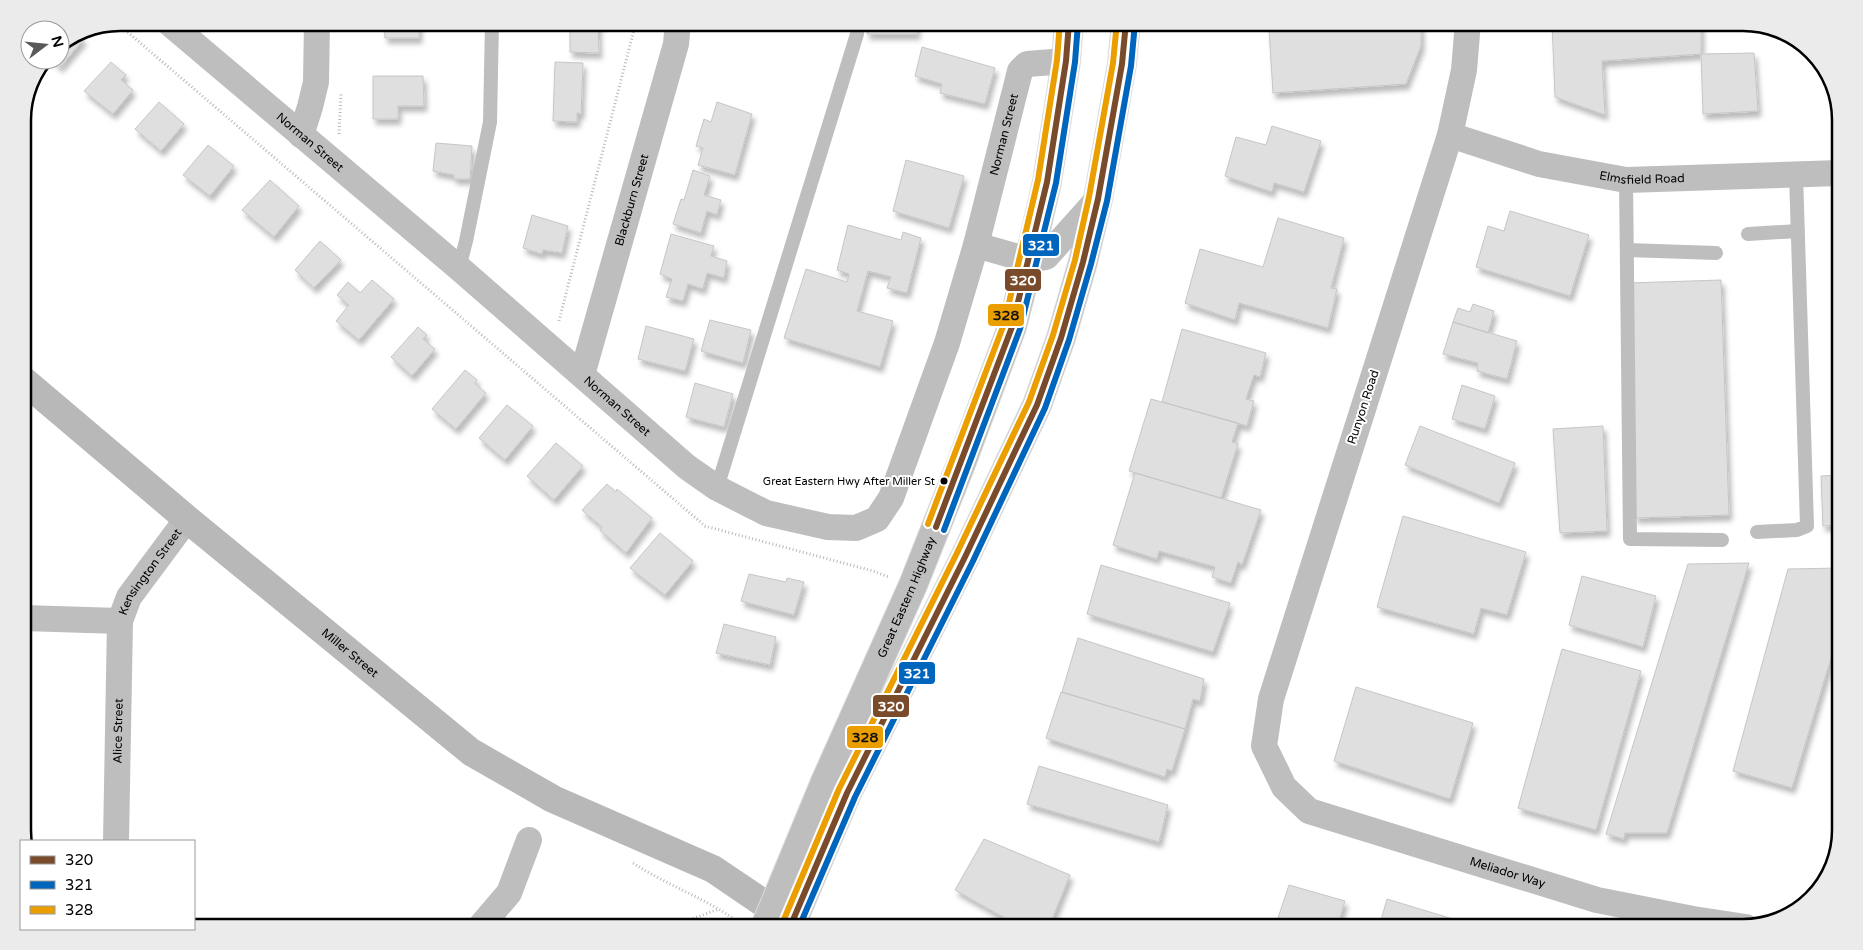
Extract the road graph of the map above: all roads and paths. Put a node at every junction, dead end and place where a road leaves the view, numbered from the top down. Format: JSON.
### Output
{"nodes":[{"id":1,"x":179,"y":31,"type":"edge"},
{"id":2,"x":317,"y":31,"type":"edge"},
{"id":3,"x":492,"y":31,"type":"edge"},
{"id":4,"x":634,"y":31,"type":"edge"},
{"id":5,"x":677,"y":31,"type":"edge"},
{"id":6,"x":857,"y":31,"type":"edge"},
{"id":7,"x":1068,"y":31,"type":"edge"},
{"id":8,"x":1125,"y":31,"type":"edge"},
{"id":9,"x":1467,"y":31,"type":"edge"},
{"id":10,"x":1066,"y":61,"type":"junction"},
{"id":11,"x":341,"y":90,"type":"dead end"},
{"id":12,"x":1450,"y":134,"type":"junction"},
{"id":13,"x":301,"y":135,"type":"junction"},
{"id":14,"x":338,"y":167,"type":"junction"},
{"id":15,"x":1832,"y":173,"type":"edge"},
{"id":16,"x":1796,"y":174,"type":"junction"},
{"id":17,"x":1626,"y":180,"type":"junction"},
{"id":18,"x":1098,"y":199,"type":"junction"},
{"id":19,"x":1798,"y":230,"type":"junction"},
{"id":20,"x":1748,"y":234,"type":"dead end"},
{"id":21,"x":976,"y":246,"type":"junction"},
{"id":22,"x":1627,"y":250,"type":"junction"},
{"id":23,"x":1716,"y":253,"type":"dead end"},
{"id":24,"x":1030,"y":260,"type":"junction"},
{"id":25,"x":459,"y":268,"type":"junction"},
{"id":26,"x":559,"y":322,"type":"dead end"},
{"id":27,"x":582,"y":375,"type":"junction"},
{"id":28,"x":31,"y":387,"type":"edge"},
{"id":29,"x":717,"y":488,"type":"junction"},
{"id":30,"x":187,"y":519,"type":"junction"},
{"id":31,"x":1757,"y":532,"type":"dead end"},
{"id":32,"x":1722,"y":540,"type":"dead end"},
{"id":33,"x":31,"y":618,"type":"edge"},
{"id":34,"x":120,"y":621,"type":"junction"},
{"id":35,"x":1284,"y":787,"type":"joint"},
{"id":36,"x":836,"y":788,"type":"junction"},
{"id":37,"x":116,"y":840,"type":"edge"},
{"id":38,"x":529,"y":840,"type":"dead end"},
{"id":39,"x":720,"y":909,"type":"dead end"},
{"id":40,"x":487,"y":919,"type":"edge"},
{"id":41,"x":694,"y":919,"type":"edge"},
{"id":42,"x":770,"y":919,"type":"edge"},
{"id":43,"x":786,"y":919,"type":"edge"},
{"id":44,"x":793,"y":919,"type":"edge"},
{"id":45,"x":1693,"y":919,"type":"edge"}],
"edges":[{"from":1,"to":13,"type":"street","name":"Norman Street"},
{"from":2,"to":13,"type":"street"},
{"from":3,"to":25,"type":"lane"},
{"from":4,"to":26,"type":"path"},
{"from":5,"to":27,"type":"street","name":"Blackburn Street"},
{"from":6,"to":29,"type":"lane"},
{"from":7,"to":10,"type":"highway","name":"Great Eastern Highway"},
{"from":8,"to":18,"type":"highway","name":"Great Eastern Highway"},
{"from":9,"to":12,"type":"street","name":"Runyon Road"},
{"from":10,"to":21,"type":"street","name":"Norman Street"},
{"from":10,"to":24,"type":"highway","name":"Great Eastern Highway"},
{"from":11,"to":14,"type":"path"},
{"from":12,"to":17,"type":"street","name":"Elmsfield Road"},
{"from":12,"to":35,"type":"street","name":"Runyon Road"},
{"from":13,"to":14,"type":"street","name":"Norman Street"},
{"from":14,"to":25,"type":"street","name":"Norman Street"},
{"from":15,"to":16,"type":"street","name":"Elmsfield Road"},
{"from":16,"to":17,"type":"street","name":"Elmsfield Road"},
{"from":16,"to":19,"type":"lane"},
{"from":17,"to":22,"type":"lane"},
{"from":18,"to":24,"type":"street"},
{"from":18,"to":36,"type":"highway","name":"Great Eastern Highway"},
{"from":19,"to":20,"type":"lane"},
{"from":19,"to":31,"type":"lane"},
{"from":21,"to":24,"type":"street"},
{"from":21,"to":29,"type":"street","name":"Norman Street"},
{"from":22,"to":23,"type":"lane"},
{"from":22,"to":32,"type":"lane"},
{"from":24,"to":36,"type":"highway","name":"Great Eastern Highway"},
{"from":25,"to":27,"type":"street","name":"Norman Street"},
{"from":27,"to":29,"type":"street","name":"Norman Street"},
{"from":28,"to":30,"type":"main road","name":"Miller Street"},
{"from":30,"to":34,"type":"street","name":"Kensington Street"},
{"from":30,"to":43,"type":"main road","name":"Miller Street"},
{"from":33,"to":34,"type":"street","name":"Kensington Street"},
{"from":34,"to":37,"type":"street","name":"Alice Street"},
{"from":35,"to":45,"type":"street","name":"Meliador Way"},
{"from":36,"to":42,"type":"highway","name":"Great Eastern Highway","bridge":true},
{"from":36,"to":44,"type":"highway","name":"Great Eastern Highway","bridge":true},
{"from":38,"to":40,"type":"street"},
{"from":39,"to":41,"type":"path"}]}
